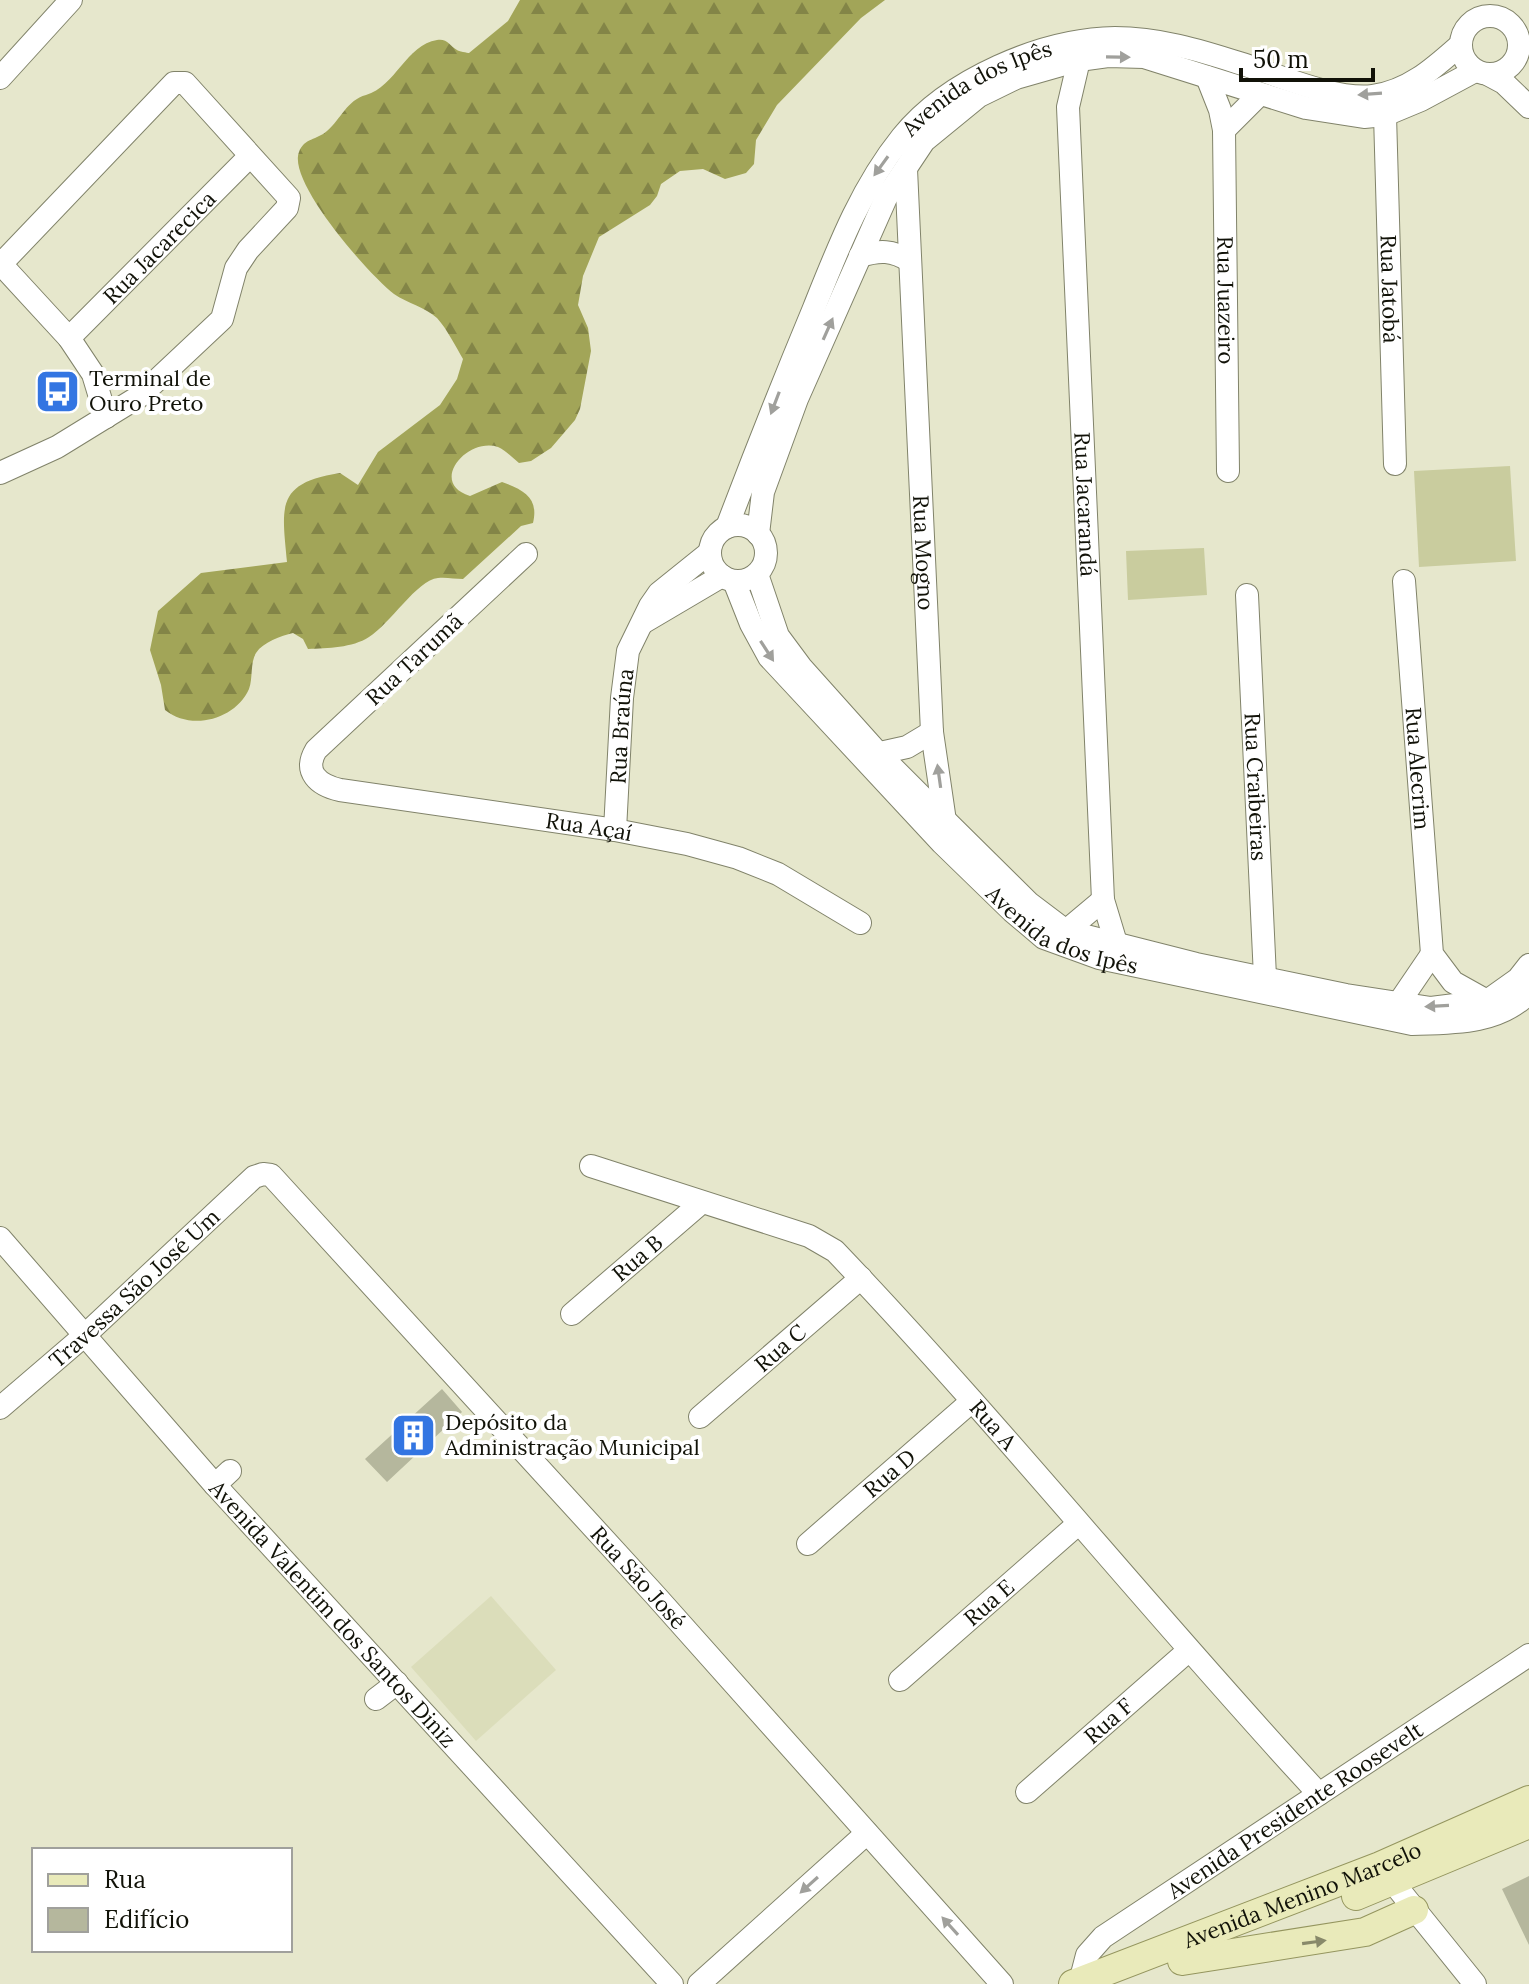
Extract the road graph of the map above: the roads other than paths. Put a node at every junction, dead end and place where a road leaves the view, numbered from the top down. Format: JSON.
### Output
{"nodes":[{"id":1,"x":71,"y":0,"type":"edge"},
{"id":2,"x":1468,"y":0,"type":"edge"},
{"id":3,"x":1509,"y":0,"type":"edge"},
{"id":4,"x":1463,"y":35,"type":"junction"},
{"id":5,"x":1524,"y":47,"type":"edge"},
{"id":6,"x":1079,"y":60,"type":"junction"},
{"id":7,"x":1040,"y":71,"type":"junction"},
{"id":8,"x":1482,"y":73,"type":"junction"},
{"id":9,"x":1207,"y":77,"type":"junction"},
{"id":10,"x":0,"y":78,"type":"edge"},
{"id":11,"x":1259,"y":95,"type":"junction"},
{"id":12,"x":1068,"y":107,"type":"junction"},
{"id":13,"x":1529,"y":107,"type":"edge"},
{"id":14,"x":1385,"y":115,"type":"junction"},
{"id":15,"x":1224,"y":130,"type":"junction"},
{"id":16,"x":250,"y":156,"type":"junction"},
{"id":17,"x":906,"y":169,"type":"junction"},
{"id":18,"x":860,"y":256,"type":"junction"},
{"id":19,"x":910,"y":261,"type":"junction"},
{"id":20,"x":1,"y":264,"type":"edge"},
{"id":21,"x":69,"y":338,"type":"junction"},
{"id":22,"x":106,"y":417,"type":"junction"},
{"id":23,"x":1395,"y":464,"type":"dead end"},
{"id":24,"x":1228,"y":471,"type":"dead end"},
{"id":25,"x":0,"y":473,"type":"edge"},
{"id":26,"x":727,"y":527,"type":"junction"},
{"id":27,"x":758,"y":534,"type":"junction"},
{"id":28,"x":710,"y":552,"type":"junction"},
{"id":29,"x":526,"y":554,"type":"dead end"},
{"id":30,"x":757,"y":574,"type":"junction"},
{"id":31,"x":728,"y":578,"type":"junction"},
{"id":32,"x":1404,"y":581,"type":"dead end"},
{"id":33,"x":1247,"y":595,"type":"dead end"},
{"id":34,"x":640,"y":625,"type":"junction"},
{"id":35,"x":932,"y":732,"type":"junction"},
{"id":36,"x":871,"y":756,"type":"junction"},
{"id":37,"x":310,"y":768,"type":"joint"},
{"id":38,"x":615,"y":830,"type":"junction"},
{"id":39,"x":944,"y":831,"type":"junction"},
{"id":40,"x":1103,"y":900,"type":"junction"},
{"id":41,"x":860,"y":923,"type":"dead end"},
{"id":42,"x":1066,"y":931,"type":"junction"},
{"id":43,"x":1116,"y":943,"type":"junction"},
{"id":44,"x":1432,"y":954,"type":"junction"},
{"id":45,"x":1529,"y":965,"type":"edge"},
{"id":46,"x":1265,"y":977,"type":"junction"},
{"id":47,"x":1529,"y":993,"type":"edge"},
{"id":48,"x":1487,"y":1001,"type":"junction"},
{"id":49,"x":1398,"y":1004,"type":"junction"},
{"id":50,"x":591,"y":1166,"type":"dead end"},
{"id":51,"x":271,"y":1175,"type":"joint"},
{"id":52,"x":701,"y":1203,"type":"junction"},
{"id":53,"x":0,"y":1238,"type":"edge"},
{"id":54,"x":861,"y":1278,"type":"junction"},
{"id":55,"x":572,"y":1314,"type":"dead end"},
{"id":56,"x":85,"y":1335,"type":"junction"},
{"id":57,"x":972,"y":1401,"type":"junction"},
{"id":58,"x":0,"y":1408,"type":"edge"},
{"id":59,"x":700,"y":1417,"type":"dead end"},
{"id":60,"x":1078,"y":1524,"type":"junction"},
{"id":61,"x":808,"y":1544,"type":"dead end"},
{"id":62,"x":1188,"y":1651,"type":"junction"},
{"id":63,"x":1529,"y":1655,"type":"edge"},
{"id":64,"x":900,"y":1680,"type":"dead end"},
{"id":65,"x":397,"y":1683,"type":"junction"},
{"id":66,"x":376,"y":1699,"type":"dead end"},
{"id":67,"x":1027,"y":1792,"type":"dead end"},
{"id":68,"x":1319,"y":1794,"type":"junction"},
{"id":69,"x":1529,"y":1800,"type":"edge"},
{"id":70,"x":1529,"y":1824,"type":"edge"},
{"id":71,"x":867,"y":1833,"type":"junction"},
{"id":72,"x":1387,"y":1874,"type":"junction"},
{"id":73,"x":1414,"y":1910,"type":"junction"},
{"id":74,"x":1182,"y":1961,"type":"junction"},
{"id":75,"x":1479,"y":1981,"type":"edge"},
{"id":76,"x":1076,"y":1983,"type":"edge"},
{"id":77,"x":672,"y":1984,"type":"edge"},
{"id":78,"x":699,"y":1984,"type":"edge"},
{"id":79,"x":1002,"y":1984,"type":"edge"},
{"id":80,"x":1124,"y":1984,"type":"edge"}],
"edges":[{"from":1,"to":10,"type":"street"},
{"from":2,"to":4,"type":"street"},
{"from":3,"to":5,"type":"street"},
{"from":4,"to":5,"type":"street"},
{"from":4,"to":8,"type":"street"},
{"from":4,"to":26,"type":"street","name":"Avenida dos Ipês","one_way":true},
{"from":5,"to":8,"type":"street"},
{"from":6,"to":7,"type":"street","name":"Avenida dos Ipês"},
{"from":6,"to":9,"type":"street","name":"Avenida dos Ipês","one_way":true},
{"from":6,"to":12,"type":"street","name":"Rua Jacarandá"},
{"from":7,"to":12,"type":"street"},
{"from":7,"to":17,"type":"street","name":"Avenida dos Ipês"},
{"from":8,"to":13,"type":"street"},
{"from":8,"to":14,"type":"street","name":"Avenida dos Ipês"},
{"from":9,"to":11,"type":"street","name":"Avenida dos Ipês"},
{"from":9,"to":15,"type":"street","name":"Rua Juazeiro"},
{"from":11,"to":14,"type":"street","name":"Avenida dos Ipês"},
{"from":11,"to":15,"type":"street"},
{"from":12,"to":40,"type":"street","name":"Rua Jacarandá"},
{"from":14,"to":23,"type":"street","name":"Rua Jatobá"},
{"from":15,"to":24,"type":"street","name":"Rua Juazeiro"},
{"from":16,"to":20,"type":"street"},
{"from":16,"to":21,"type":"street","name":"Rua Jacarecica"},
{"from":16,"to":22,"type":"street"},
{"from":17,"to":18,"type":"street","name":"Avenida dos Ipês"},
{"from":17,"to":19,"type":"street","name":"Rua Mogno"},
{"from":18,"to":19,"type":"street"},
{"from":27,"to":18,"type":"street","name":"Avenida dos Ipês","one_way":true},
{"from":19,"to":35,"type":"street","name":"Rua Mogno"},
{"from":20,"to":21,"type":"street"},
{"from":21,"to":22,"type":"street"},
{"from":22,"to":25,"type":"street"},
{"from":26,"to":27,"type":"street"},
{"from":26,"to":28,"type":"street","name":"Avenida dos Ipês"},
{"from":27,"to":30,"type":"street","name":"Avenida dos Ipês"},
{"from":28,"to":31,"type":"street","name":"Avenida dos Ipês"},
{"from":28,"to":34,"type":"street","name":"Rua Braúna"},
{"from":29,"to":37,"type":"street","name":"Rua Tarumã"},
{"from":30,"to":31,"type":"street"},
{"from":30,"to":36,"type":"street","name":"Avenida dos Ipês"},
{"from":31,"to":34,"type":"street"},
{"from":31,"to":36,"type":"street","name":"Avenida dos Ipês","one_way":true},
{"from":32,"to":44,"type":"street","name":"Rua Alecrim"},
{"from":33,"to":46,"type":"street","name":"Rua Craibeiras"},
{"from":34,"to":38,"type":"street","name":"Rua Braúna"},
{"from":35,"to":36,"type":"street"},
{"from":39,"to":35,"type":"street","name":"Rua Mogno","one_way":true},
{"from":36,"to":39,"type":"street","name":"Avenida dos Ipês"},
{"from":37,"to":38,"type":"street","name":"Rua Açaí"},
{"from":38,"to":41,"type":"street","name":"Rua Açaí"},
{"from":39,"to":42,"type":"street","name":"Avenida dos Ipês"},
{"from":39,"to":47,"type":"street","name":"Avenida dos Ipês"},
{"from":40,"to":42,"type":"street"},
{"from":40,"to":43,"type":"street","name":"Rua Jacarandá"},
{"from":42,"to":43,"type":"street","name":"Avenida dos Ipês"},
{"from":43,"to":46,"type":"street","name":"Avenida dos Ipês"},
{"from":44,"to":48,"type":"street"},
{"from":44,"to":49,"type":"street"},
{"from":45,"to":48,"type":"street","name":"Avenida dos Ipês"},
{"from":46,"to":49,"type":"street","name":"Avenida dos Ipês"},
{"from":48,"to":49,"type":"street","name":"Avenida dos Ipês","one_way":true},
{"from":50,"to":52,"type":"street","name":"Rua A"},
{"from":51,"to":56,"type":"street","name":"Travessa São José Um"},
{"from":51,"to":71,"type":"street","name":"Rua São José"},
{"from":52,"to":54,"type":"street","name":"Rua A"},
{"from":52,"to":55,"type":"street","name":"Rua B"},
{"from":53,"to":56,"type":"street","name":"Avenida Valentim dos Santos Diniz"},
{"from":54,"to":57,"type":"street","name":"Rua A"},
{"from":54,"to":59,"type":"street","name":"Rua C"},
{"from":56,"to":58,"type":"street","name":"Travessa São José Um"},
{"from":56,"to":65,"type":"street","name":"Avenida Valentim dos Santos Diniz"},
{"from":57,"to":60,"type":"street","name":"Rua A"},
{"from":57,"to":61,"type":"street","name":"Rua D"},
{"from":60,"to":62,"type":"street","name":"Rua A"},
{"from":60,"to":64,"type":"street","name":"Rua E"},
{"from":62,"to":67,"type":"street","name":"Rua F"},
{"from":62,"to":68,"type":"street","name":"Rua A"},
{"from":63,"to":68,"type":"street","name":"Avenida Presidente Roosevelt"},
{"from":65,"to":66,"type":"street"},
{"from":65,"to":77,"type":"street","name":"Avenida Valentim dos Santos Diniz"},
{"from":68,"to":76,"type":"street","name":"Avenida Presidente Roosevelt"},
{"from":69,"to":72,"type":"main road","name":"Avenida Menino Marcelo"},
{"from":70,"to":72,"type":"main road","name":"Avenida Menino Marcelo"},
{"from":71,"to":78,"type":"street","one_way":true},
{"from":79,"to":71,"type":"street","name":"Rua São José","one_way":true},
{"from":72,"to":73,"type":"street"},
{"from":72,"to":74,"type":"main road","name":"Avenida Menino Marcelo"},
{"from":72,"to":76,"type":"main road","name":"Avenida Menino Marcelo"},
{"from":74,"to":73,"type":"main road","one_way":true},
{"from":73,"to":75,"type":"street"},
{"from":74,"to":80,"type":"main road","name":"Avenida Menino Marcelo"}]}
